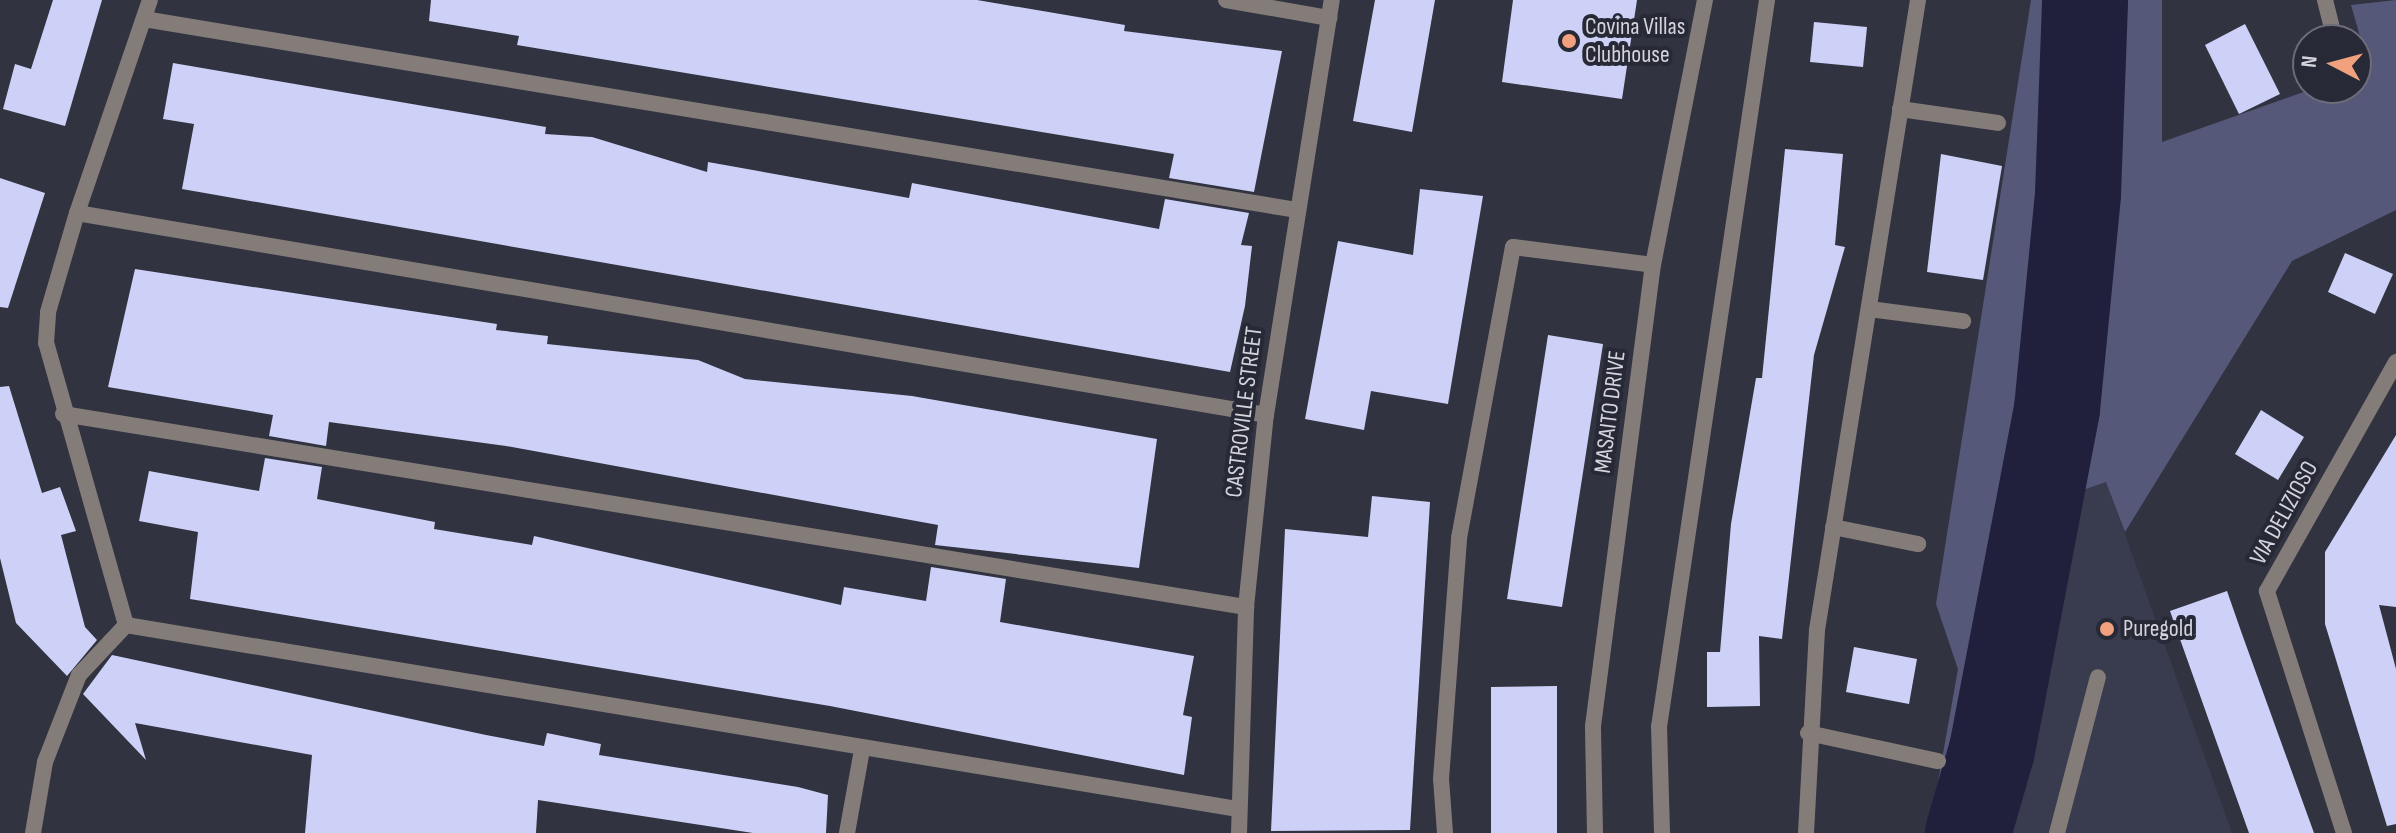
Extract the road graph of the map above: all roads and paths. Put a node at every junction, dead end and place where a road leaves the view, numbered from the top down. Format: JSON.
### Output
{"nodes":[{"id":1,"x":150,"y":0,"type":"edge"},
{"id":2,"x":1226,"y":0,"type":"edge"},
{"id":3,"x":1332,"y":0,"type":"edge"},
{"id":4,"x":1705,"y":0,"type":"edge"},
{"id":5,"x":1767,"y":0,"type":"edge"},
{"id":6,"x":1918,"y":0,"type":"edge"},
{"id":7,"x":2325,"y":0,"type":"edge"},
{"id":8,"x":1329,"y":18,"type":"junction"},
{"id":9,"x":144,"y":19,"type":"junction"},
{"id":10,"x":2331,"y":24,"type":"edge"},
{"id":11,"x":1900,"y":109,"type":"junction"},
{"id":12,"x":1998,"y":123,"type":"dead end"},
{"id":13,"x":1296,"y":210,"type":"junction"},
{"id":14,"x":77,"y":213,"type":"junction"},
{"id":15,"x":1653,"y":265,"type":"junction"},
{"id":16,"x":1869,"y":309,"type":"junction"},
{"id":17,"x":1963,"y":321,"type":"dead end"},
{"id":18,"x":2396,"y":362,"type":"edge"},
{"id":19,"x":63,"y":414,"type":"junction"},
{"id":20,"x":1266,"y":415,"type":"junction"},
{"id":21,"x":1833,"y":527,"type":"junction"},
{"id":22,"x":1918,"y":544,"type":"dead end"},
{"id":23,"x":1246,"y":607,"type":"junction"},
{"id":24,"x":126,"y":625,"type":"junction"},
{"id":25,"x":2098,"y":677,"type":"dead end"},
{"id":26,"x":1808,"y":733,"type":"junction"},
{"id":27,"x":862,"y":750,"type":"junction"},
{"id":28,"x":1938,"y":761,"type":"dead end"},
{"id":29,"x":1237,"y":809,"type":"junction"},
{"id":30,"x":33,"y":833,"type":"edge"},
{"id":31,"x":847,"y":833,"type":"edge"},
{"id":32,"x":1239,"y":833,"type":"edge"},
{"id":33,"x":1445,"y":833,"type":"edge"},
{"id":34,"x":1595,"y":833,"type":"edge"},
{"id":35,"x":1662,"y":833,"type":"edge"},
{"id":36,"x":1806,"y":833,"type":"edge"},
{"id":37,"x":2057,"y":833,"type":"edge"},
{"id":38,"x":2344,"y":833,"type":"edge"}],
"edges":[{"from":1,"to":9,"type":"street"},
{"from":2,"to":8,"type":"street"},
{"from":3,"to":8,"type":"street","name":"CASTROVILLE STREET"},
{"from":4,"to":15,"type":"street","name":"MASAITO DRIVE"},
{"from":5,"to":35,"type":"street"},
{"from":6,"to":11,"type":"street"},
{"from":7,"to":10,"type":"street"},
{"from":8,"to":13,"type":"street","name":"CASTROVILLE STREET"},
{"from":9,"to":13,"type":"street"},
{"from":9,"to":14,"type":"street"},
{"from":11,"to":12,"type":"street"},
{"from":11,"to":16,"type":"street"},
{"from":13,"to":20,"type":"street","name":"CASTROVILLE STREET"},
{"from":14,"to":19,"type":"street"},
{"from":14,"to":20,"type":"street"},
{"from":15,"to":33,"type":"street"},
{"from":15,"to":34,"type":"street","name":"MASAITO DRIVE"},
{"from":16,"to":17,"type":"street"},
{"from":16,"to":21,"type":"street"},
{"from":18,"to":38,"type":"street","name":"VIA DELIZIOSO"},
{"from":19,"to":23,"type":"street"},
{"from":19,"to":24,"type":"street"},
{"from":20,"to":23,"type":"street","name":"CASTROVILLE STREET"},
{"from":21,"to":22,"type":"street"},
{"from":21,"to":26,"type":"street"},
{"from":23,"to":29,"type":"street","name":"CASTROVILLE STREET"},
{"from":24,"to":27,"type":"street"},
{"from":24,"to":30,"type":"street"},
{"from":25,"to":37,"type":"street"},
{"from":26,"to":28,"type":"street"},
{"from":26,"to":36,"type":"street"},
{"from":27,"to":29,"type":"street"},
{"from":27,"to":31,"type":"street"},
{"from":29,"to":32,"type":"street","name":"CASTROVILLE STREET"}]}
